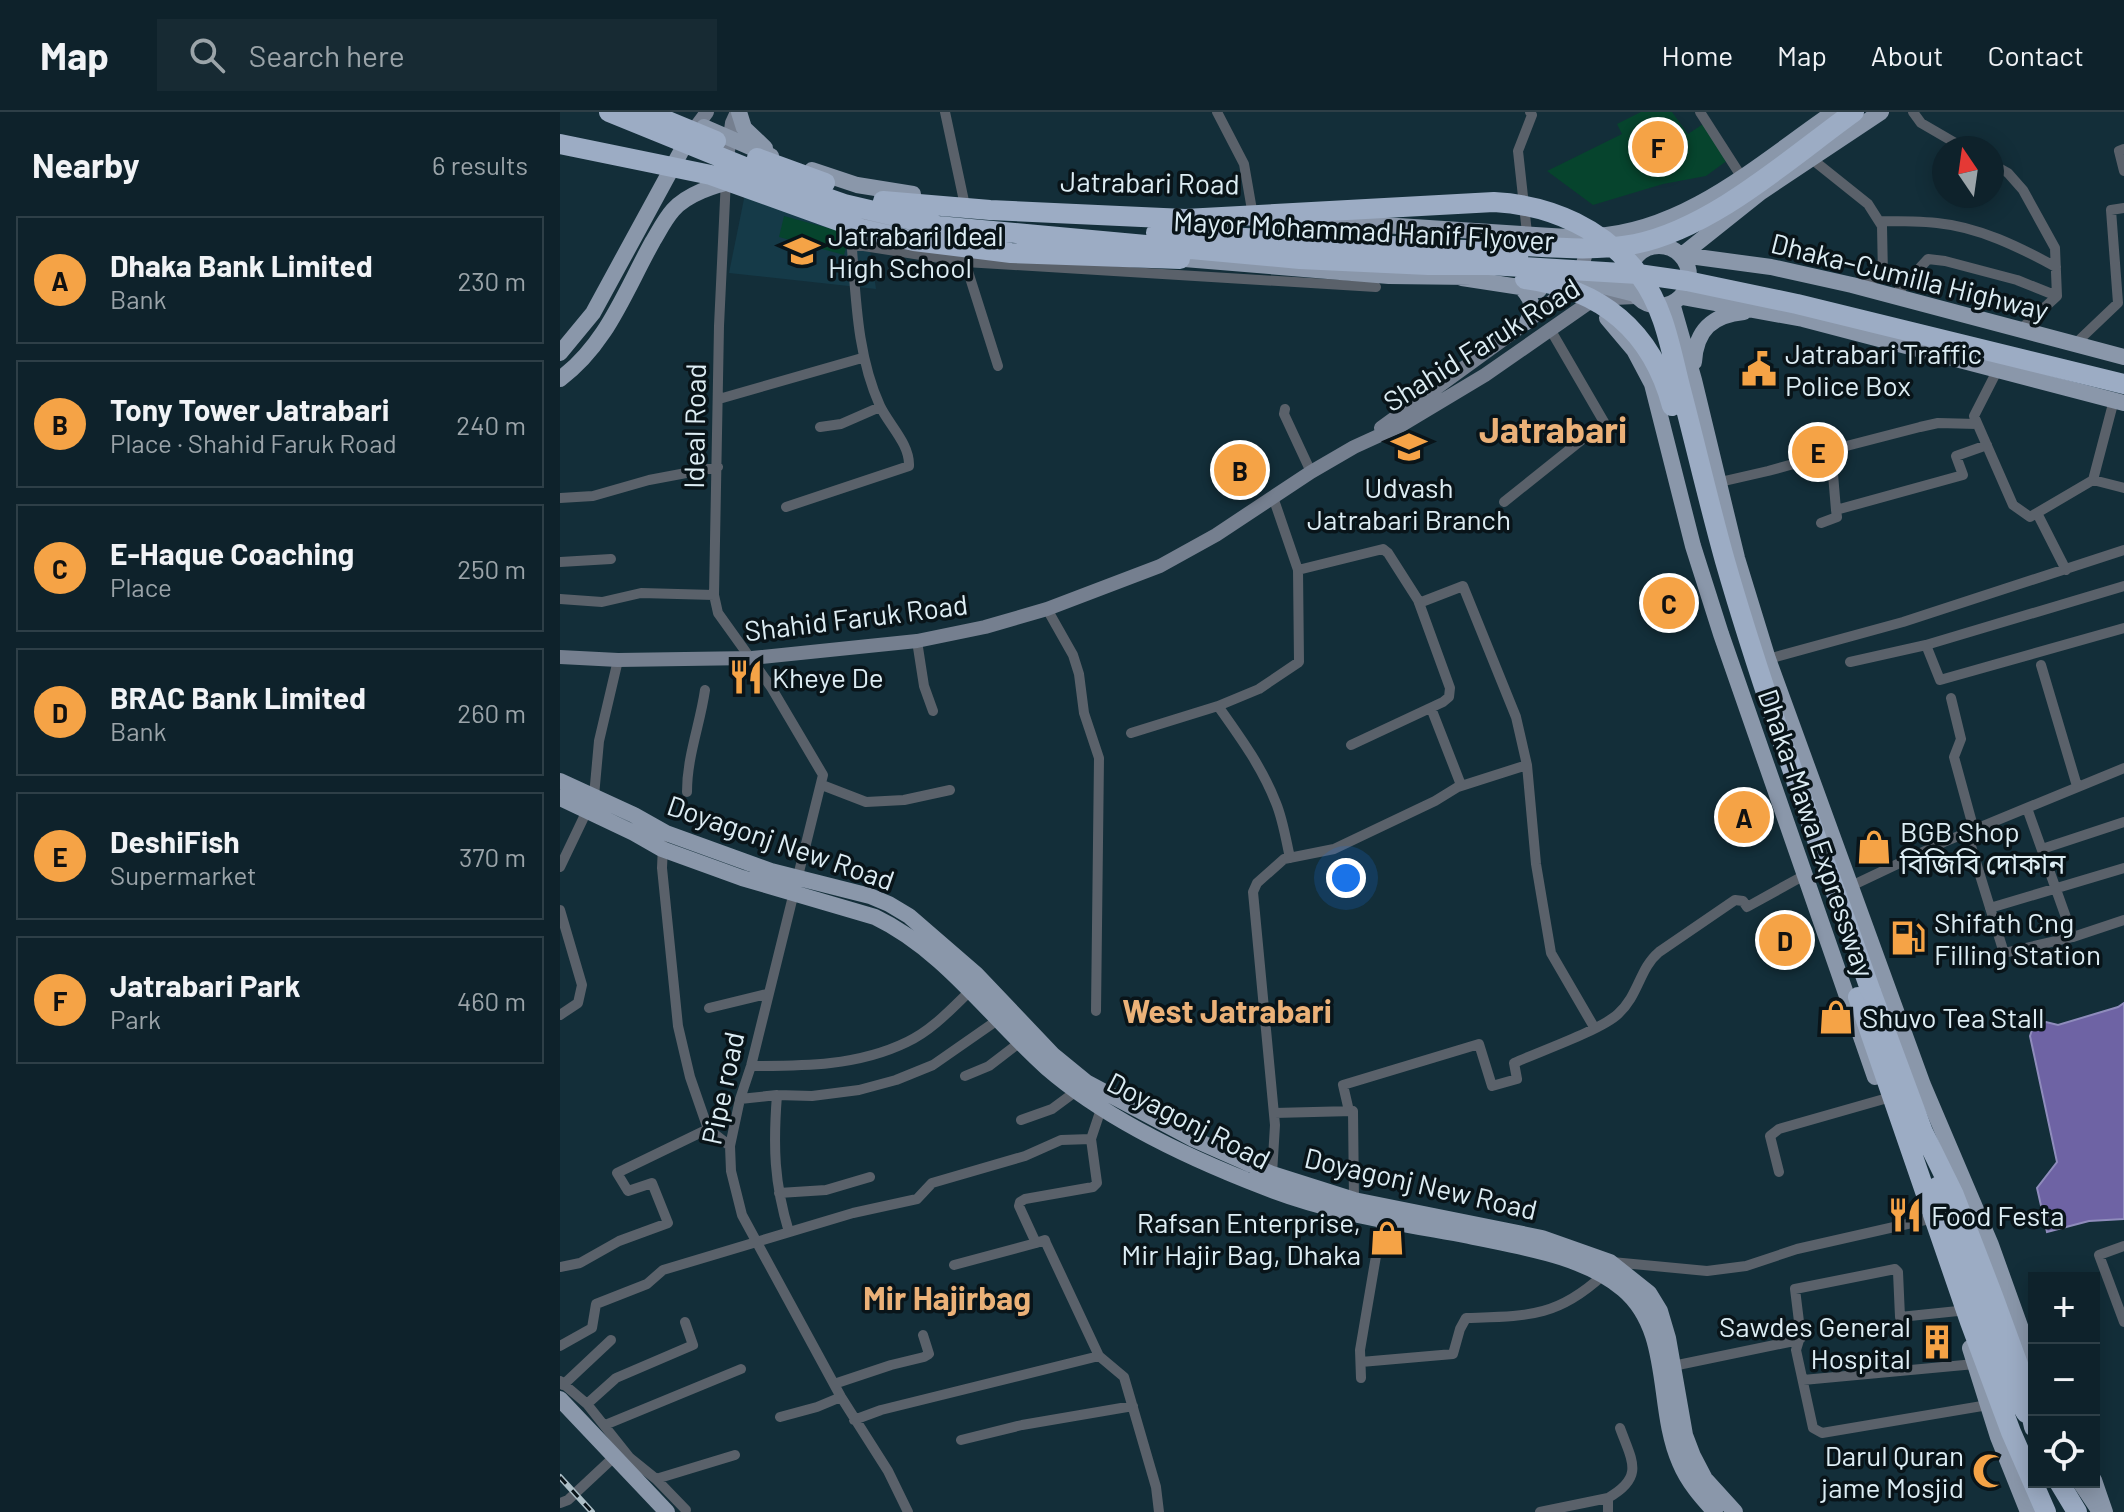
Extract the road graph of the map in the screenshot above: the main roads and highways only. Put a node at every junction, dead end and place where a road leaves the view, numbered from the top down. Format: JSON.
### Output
{"nodes":[{"id":1,"x":597,"y":112,"type":"edge"},
{"id":2,"x":609,"y":112,"type":"edge"},
{"id":3,"x":646,"y":112,"type":"edge"},
{"id":4,"x":668,"y":112,"type":"edge"},
{"id":5,"x":738,"y":112,"type":"edge"},
{"id":6,"x":1833,"y":112,"type":"edge"},
{"id":7,"x":1854,"y":112,"type":"edge"},
{"id":8,"x":1881,"y":112,"type":"edge"},
{"id":9,"x":702,"y":118,"type":"edge"},
{"id":10,"x":729,"y":138,"type":"junction"},
{"id":11,"x":560,"y":144,"type":"edge"},
{"id":12,"x":684,"y":146,"type":"junction"},
{"id":13,"x":778,"y":159,"type":"junction"},
{"id":14,"x":726,"y":165,"type":"junction"},
{"id":15,"x":752,"y":177,"type":"junction"},
{"id":16,"x":883,"y":201,"type":"junction"},
{"id":17,"x":653,"y":204,"type":"junction"},
{"id":18,"x":670,"y":215,"type":"junction"},
{"id":19,"x":1714,"y":228,"type":"junction"},
{"id":20,"x":1590,"y":237,"type":"junction"},
{"id":21,"x":1450,"y":248,"type":"junction"},
{"id":22,"x":1640,"y":253,"type":"junction"},
{"id":23,"x":1682,"y":255,"type":"junction"},
{"id":24,"x":1300,"y":259,"type":"junction"},
{"id":25,"x":1718,"y":260,"type":"junction"},
{"id":26,"x":1428,"y":265,"type":"junction"},
{"id":27,"x":1462,"y":278,"type":"junction"},
{"id":28,"x":1579,"y":279,"type":"junction"},
{"id":29,"x":1519,"y":285,"type":"junction"},
{"id":30,"x":1560,"y":294,"type":"junction"},
{"id":31,"x":1637,"y":296,"type":"junction"},
{"id":32,"x":1677,"y":300,"type":"junction"},
{"id":33,"x":1587,"y":304,"type":"junction"},
{"id":34,"x":1762,"y":310,"type":"junction"},
{"id":35,"x":1527,"y":322,"type":"junction"},
{"id":36,"x":560,"y":353,"type":"edge"},
{"id":37,"x":2124,"y":357,"type":"edge"},
{"id":38,"x":2124,"y":373,"type":"edge"},
{"id":39,"x":560,"y":379,"type":"edge"},
{"id":40,"x":1694,"y":380,"type":"junction"},
{"id":41,"x":2121,"y":396,"type":"edge"},
{"id":42,"x":1354,"y":447,"type":"junction"},
{"id":43,"x":560,"y":657,"type":"edge"},
{"id":44,"x":560,"y":781,"type":"edge"},
{"id":45,"x":560,"y":798,"type":"edge"},
{"id":46,"x":591,"y":804,"type":"junction"},
{"id":47,"x":1865,"y":995,"type":"junction"},
{"id":48,"x":1104,"y":1101,"type":"junction"},
{"id":49,"x":1384,"y":1212,"type":"junction"},
{"id":50,"x":1606,"y":1269,"type":"junction"},
{"id":51,"x":2028,"y":1348,"type":"edge"},
{"id":52,"x":561,"y":1389,"type":"edge"},
{"id":53,"x":2031,"y":1416,"type":"edge"},
{"id":54,"x":2063,"y":1488,"type":"edge"},
{"id":55,"x":2084,"y":1488,"type":"edge"},
{"id":56,"x":2096,"y":1488,"type":"edge"},
{"id":57,"x":1734,"y":1511,"type":"edge"},
{"id":58,"x":667,"y":1512,"type":"edge"},
{"id":59,"x":1715,"y":1512,"type":"edge"},
{"id":60,"x":2028,"y":1512,"type":"edge"},
{"id":61,"x":2046,"y":1512,"type":"edge"},
{"id":62,"x":2077,"y":1512,"type":"edge"},
{"id":63,"x":2102,"y":1512,"type":"edge"}],
"edges":[{"from":1,"to":12,"type":"main road"},
{"from":2,"to":24,"type":"highway","name":"Mayor Mohammad Hanif Flyover","bridge":true},
{"from":3,"to":16,"type":"highway","name":"Mayor Mohammad Hanif Flyover","bridge":true},
{"from":4,"to":9,"type":"main road","name":"Jatrabari Road"},
{"from":5,"to":10,"type":"main road"},
{"from":5,"to":13,"type":"main road"},
{"from":6,"to":20,"type":"main road"},
{"from":7,"to":21,"type":"highway","bridge":true},
{"from":8,"to":19,"type":"main road"},
{"from":9,"to":10,"type":"main road","name":"Jatrabari Road"},
{"from":9,"to":12,"type":"main road"},
{"from":10,"to":13,"type":"main road","name":"Jatrabari Road"},
{"from":10,"to":14,"type":"main road"},
{"from":11,"to":24,"type":"highway","bridge":true},
{"from":12,"to":14,"type":"main road"},
{"from":12,"to":17,"type":"main road"},
{"from":13,"to":20,"type":"main road","name":"Jatrabari Road"},
{"from":14,"to":15,"type":"main road"},
{"from":15,"to":18,"type":"main road"},
{"from":15,"to":27,"type":"main road"},
{"from":16,"to":21,"type":"highway","name":"Mayor Mohammad Hanif Flyover","bridge":true},
{"from":16,"to":47,"type":"highway","bridge":true},
{"from":17,"to":18,"type":"main road"},
{"from":17,"to":36,"type":"main road"},
{"from":18,"to":39,"type":"main road"},
{"from":19,"to":23,"type":"main road"},
{"from":19,"to":25,"type":"main road"},
{"from":20,"to":22,"type":"main road","name":"Jatrabari Road"},
{"from":20,"to":28,"type":"main road","name":"Shahid Faruk Road"},
{"from":21,"to":38,"type":"highway","name":"Mayor Mohammad Hanif Flyover","bridge":true},
{"from":22,"to":23,"type":"main road"},
{"from":22,"to":28,"type":"main road"},
{"from":22,"to":31,"type":"main road"},
{"from":23,"to":25,"type":"main road","name":"Dhaka–Cumilla Highway"},
{"from":23,"to":32,"type":"main road"},
{"from":24,"to":26,"type":"highway","name":"Mayor Mohammad Hanif Flyover","bridge":true},
{"from":25,"to":37,"type":"main road","name":"Dhaka–Cumilla Highway"},
{"from":26,"to":41,"type":"highway","name":"Mayor Mohammad Hanif Flyover","bridge":true},
{"from":26,"to":47,"type":"highway","bridge":true},
{"from":27,"to":28,"type":"main road"},
{"from":27,"to":29,"type":"main road","name":"Dhaka-Mawa Expressway"},
{"from":28,"to":30,"type":"main road","name":"Shahid Faruk Road"},
{"from":28,"to":31,"type":"main road"},
{"from":29,"to":30,"type":"main road","name":"Dhaka-Mawa Expressway"},
{"from":29,"to":35,"type":"main road"},
{"from":30,"to":33,"type":"main road","name":"Dhaka-Mawa Expressway"},
{"from":30,"to":35,"type":"main road","name":"Shahid Faruk Road"},
{"from":31,"to":32,"type":"main road"},
{"from":31,"to":33,"type":"main road","name":"Shahid Faruk Road"},
{"from":32,"to":34,"type":"main road"},
{"from":32,"to":40,"type":"main road","name":"Dhaka-Mawa Expressway"},
{"from":33,"to":42,"type":"main road","name":"Shahid Faruk Road"},
{"from":33,"to":60,"type":"main road","name":"Dhaka-Mawa Expressway"},
{"from":34,"to":40,"type":"main road"},
{"from":34,"to":41,"type":"main road"},
{"from":35,"to":42,"type":"main road","name":"Shahid Faruk Road"},
{"from":40,"to":51,"type":"main road","name":"Dhaka-Mawa Expressway"},
{"from":42,"to":43,"type":"main road","name":"Shahid Faruk Road"},
{"from":44,"to":46,"type":"main road","name":"Doyagonj New Road"},
{"from":45,"to":46,"type":"main road"},
{"from":46,"to":48,"type":"main road","name":"Doyagonj New Road"},
{"from":47,"to":53,"type":"highway"},
{"from":47,"to":61,"type":"highway"},
{"from":48,"to":49,"type":"main road","name":"Doyagonj New Road"},
{"from":48,"to":49,"type":"main road","name":"Doyagonj Road"},
{"from":49,"to":50,"type":"main road","name":"Doyagonj New Road"},
{"from":50,"to":57,"type":"main road","name":"Doyagonj New Road"},
{"from":50,"to":59,"type":"main road"},
{"from":52,"to":58,"type":"main road"},
{"from":54,"to":62,"type":"highway"},
{"from":55,"to":63,"type":"main road"},
{"from":56,"to":63,"type":"main road"}]}
